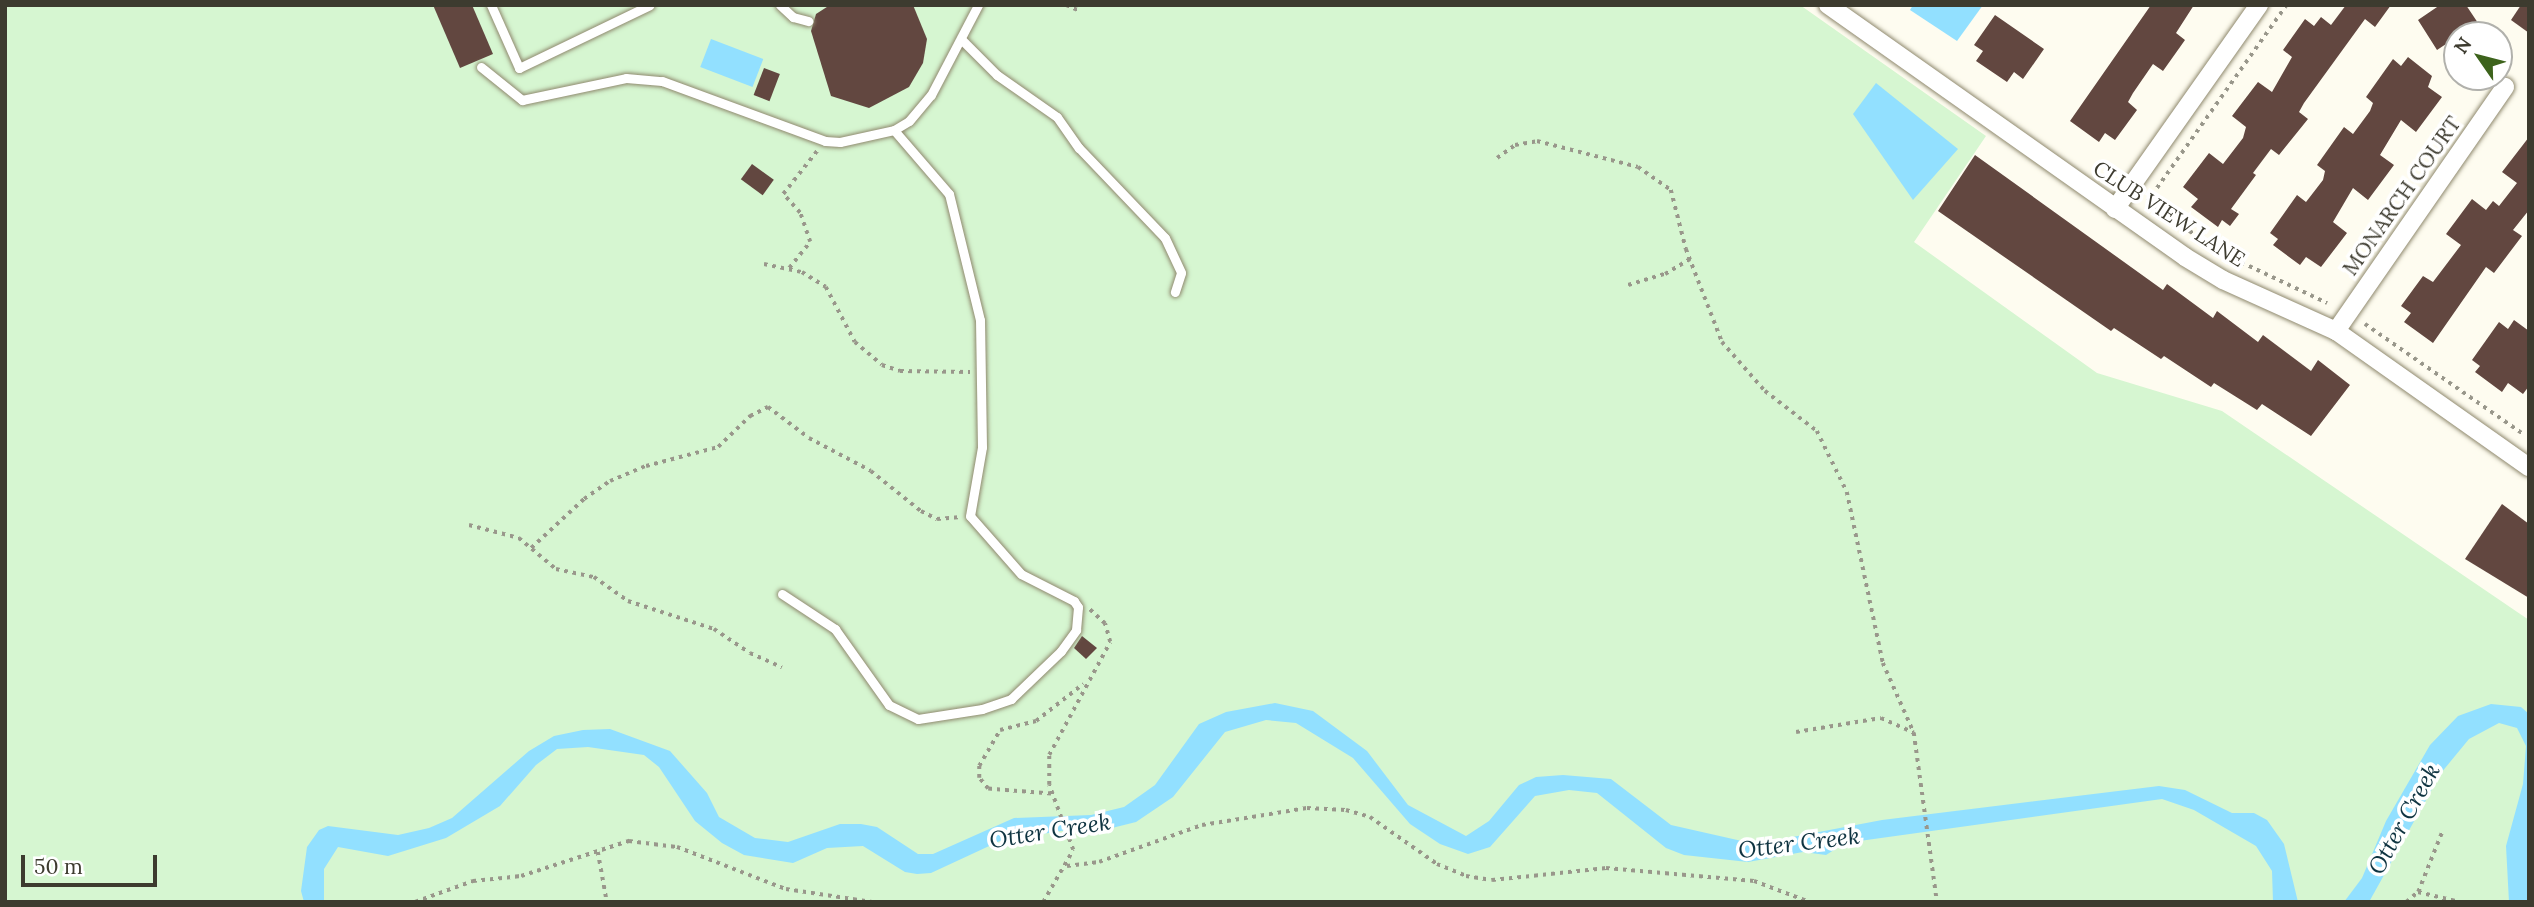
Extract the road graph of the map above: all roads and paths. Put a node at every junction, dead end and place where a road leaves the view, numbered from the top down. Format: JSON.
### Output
{"nodes":[{"id":1,"x":491,"y":5,"type":"edge"},
{"id":2,"x":650,"y":5,"type":"edge"},
{"id":3,"x":780,"y":5,"type":"edge"},
{"id":4,"x":978,"y":5,"type":"edge"},
{"id":5,"x":1066,"y":5,"type":"edge"},
{"id":6,"x":1828,"y":5,"type":"edge"},
{"id":7,"x":2259,"y":5,"type":"edge"},
{"id":8,"x":2287,"y":5,"type":"edge"},
{"id":9,"x":1078,"y":10,"type":"dead end"},
{"id":10,"x":808,"y":21,"type":"dead end"},
{"id":11,"x":961,"y":39,"type":"junction"},
{"id":12,"x":481,"y":66,"type":"dead end"},
{"id":13,"x":2503,"y":91,"type":"edge"},
{"id":14,"x":894,"y":130,"type":"junction"},
{"id":15,"x":825,"y":141,"type":"junction"},
{"id":16,"x":1497,"y":158,"type":"dead end"},
{"id":17,"x":2115,"y":209,"type":"junction"},
{"id":18,"x":1690,"y":259,"type":"junction"},
{"id":19,"x":764,"y":264,"type":"dead end"},
{"id":20,"x":789,"y":268,"type":"junction"},
{"id":21,"x":1628,"y":285,"type":"dead end"},
{"id":22,"x":1175,"y":292,"type":"dead end"},
{"id":23,"x":2327,"y":303,"type":"dead end"},
{"id":24,"x":2365,"y":324,"type":"dead end"},
{"id":25,"x":2336,"y":331,"type":"junction"},
{"id":26,"x":979,"y":372,"type":"junction"},
{"id":27,"x":2522,"y":434,"type":"dead end"},
{"id":28,"x":2528,"y":466,"type":"edge"},
{"id":29,"x":970,"y":516,"type":"junction"},
{"id":30,"x":469,"y":525,"type":"dead end"},
{"id":31,"x":531,"y":548,"type":"junction"},
{"id":32,"x":782,"y":594,"type":"dead end"},
{"id":33,"x":1078,"y":607,"type":"junction"},
{"id":34,"x":782,"y":667,"type":"dead end"},
{"id":35,"x":1085,"y":682,"type":"junction"},
{"id":36,"x":1796,"y":732,"type":"dead end"},
{"id":37,"x":1914,"y":733,"type":"junction"},
{"id":38,"x":1052,"y":794,"type":"junction"},
{"id":39,"x":2442,"y":831,"type":"dead end"},
{"id":40,"x":597,"y":852,"type":"junction"},
{"id":41,"x":1067,"y":866,"type":"junction"},
{"id":42,"x":2418,"y":892,"type":"junction"},
{"id":43,"x":415,"y":902,"type":"edge"},
{"id":44,"x":607,"y":902,"type":"edge"},
{"id":45,"x":872,"y":902,"type":"edge"},
{"id":46,"x":1043,"y":902,"type":"edge"},
{"id":47,"x":1810,"y":902,"type":"edge"},
{"id":48,"x":1937,"y":902,"type":"edge"},
{"id":49,"x":2406,"y":902,"type":"edge"},
{"id":50,"x":2460,"y":902,"type":"edge"}],
"edges":[{"from":1,"to":2,"type":"lane"},
{"from":3,"to":10,"type":"lane"},
{"from":4,"to":11,"type":"lane"},
{"from":5,"to":9,"type":"path"},
{"from":6,"to":17,"type":"street","name":"CLUB VIEW LANE"},
{"from":7,"to":17,"type":"street"},
{"from":8,"to":23,"type":"path"},
{"from":11,"to":14,"type":"lane"},
{"from":11,"to":22,"type":"lane"},
{"from":12,"to":15,"type":"lane"},
{"from":13,"to":25,"type":"street","name":"MONARCH COURT"},
{"from":14,"to":15,"type":"lane"},
{"from":14,"to":26,"type":"lane"},
{"from":15,"to":20,"type":"path"},
{"from":16,"to":18,"type":"path"},
{"from":17,"to":25,"type":"street","name":"CLUB VIEW LANE"},
{"from":18,"to":21,"type":"path"},
{"from":18,"to":37,"type":"path"},
{"from":19,"to":20,"type":"path"},
{"from":20,"to":26,"type":"path"},
{"from":24,"to":27,"type":"path"},
{"from":25,"to":28,"type":"street","name":"CLUB VIEW LANE"},
{"from":26,"to":29,"type":"lane"},
{"from":29,"to":31,"type":"path"},
{"from":29,"to":33,"type":"lane"},
{"from":30,"to":31,"type":"path"},
{"from":31,"to":34,"type":"path"},
{"from":32,"to":33,"type":"lane"},
{"from":33,"to":35,"type":"path"},
{"from":35,"to":38,"type":"path"},
{"from":35,"to":38,"type":"path"},
{"from":36,"to":37,"type":"path"},
{"from":37,"to":48,"type":"path"},
{"from":38,"to":41,"type":"path"},
{"from":39,"to":42,"type":"path"},
{"from":40,"to":43,"type":"path"},
{"from":40,"to":44,"type":"path"},
{"from":40,"to":45,"type":"path"},
{"from":41,"to":46,"type":"path"},
{"from":41,"to":47,"type":"path"},
{"from":42,"to":49,"type":"path"},
{"from":42,"to":50,"type":"path"}]}
